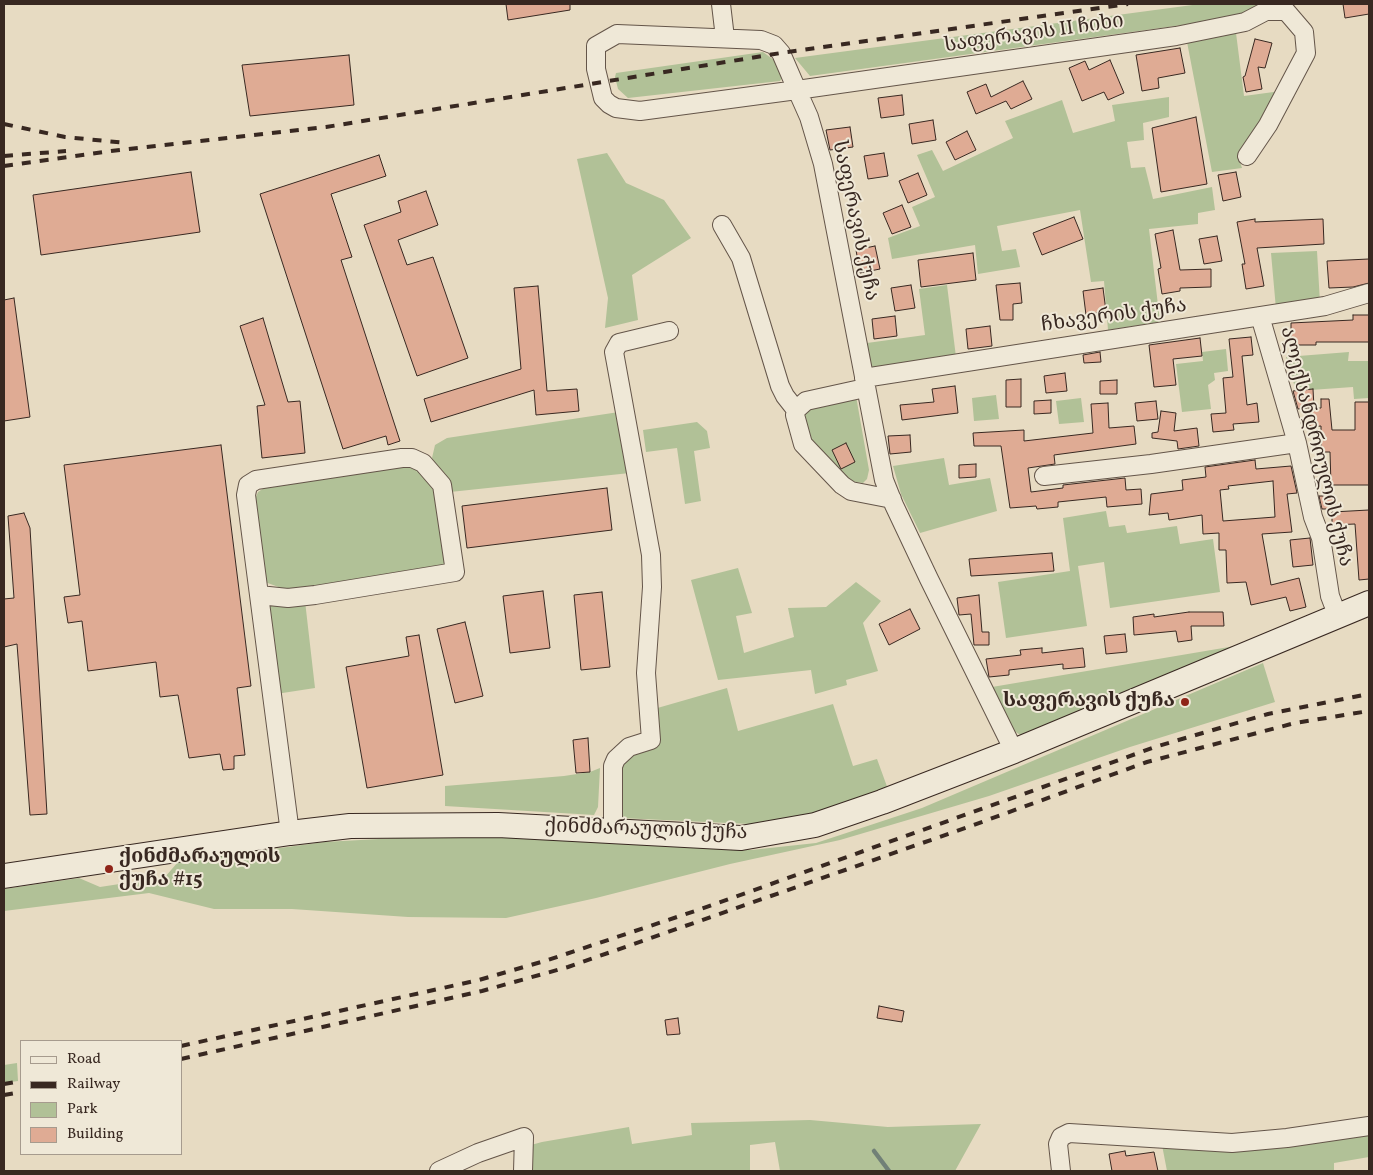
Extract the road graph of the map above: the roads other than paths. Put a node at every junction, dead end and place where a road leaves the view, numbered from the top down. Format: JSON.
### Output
{"nodes":[{"id":1,"x":720,"y":4,"type":"edge"},
{"id":2,"x":725,"y":38,"type":"junction"},
{"id":3,"x":797,"y":90,"type":"junction"},
{"id":4,"x":1247,"y":156,"type":"dead end"},
{"id":5,"x":722,"y":225,"type":"dead end"},
{"id":6,"x":1369,"y":293,"type":"edge"},
{"id":7,"x":1260,"y":316,"type":"junction"},
{"id":8,"x":669,"y":330,"type":"dead end"},
{"id":9,"x":864,"y":383,"type":"junction"},
{"id":10,"x":796,"y":410,"type":"junction"},
{"id":11,"x":1297,"y":443,"type":"junction"},
{"id":12,"x":1044,"y":476,"type":"dead end"},
{"id":13,"x":892,"y":499,"type":"junction"},
{"id":14,"x":259,"y":595,"type":"junction"},
{"id":15,"x":1369,"y":604,"type":"edge"},
{"id":16,"x":1338,"y":617,"type":"junction"},
{"id":17,"x":1014,"y":752,"type":"junction"},
{"id":18,"x":613,"y":831,"type":"junction"},
{"id":19,"x":290,"y":832,"type":"junction"},
{"id":20,"x":4,"y":876,"type":"edge"},
{"id":21,"x":1369,"y":1126,"type":"edge"},
{"id":22,"x":439,"y":1171,"type":"edge"},
{"id":23,"x":523,"y":1171,"type":"edge"},
{"id":24,"x":1061,"y":1171,"type":"edge"}],
"edges":[{"from":1,"to":2,"type":"street"},
{"from":2,"to":3,"type":"street","name":"საფერავის ქუჩა"},
{"from":2,"to":3,"type":"street"},
{"from":3,"to":4,"type":"street","name":"საფერავის II ჩიხი"},
{"from":3,"to":9,"type":"street","name":"საფერავის ქუჩა"},
{"from":5,"to":10,"type":"street"},
{"from":6,"to":7,"type":"street","name":"ჩხავერის ქუჩა"},
{"from":7,"to":9,"type":"street","name":"ჩხავერის ქუჩა"},
{"from":7,"to":11,"type":"street","name":"ალექსანდროულის ქუჩა"},
{"from":8,"to":18,"type":"street"},
{"from":9,"to":10,"type":"street","name":"ჩხავერის ქუჩა"},
{"from":9,"to":13,"type":"street","name":"საფერავის ქუჩა"},
{"from":10,"to":13,"type":"street"},
{"from":11,"to":12,"type":"street"},
{"from":11,"to":16,"type":"street","name":"ალექსანდროულის ქუჩა"},
{"from":13,"to":17,"type":"street","name":"საფერავის ქუჩა"},
{"from":14,"to":14,"type":"street"},
{"from":14,"to":19,"type":"street"},
{"from":15,"to":16,"type":"main road","name":"ქინძმარაულის ქუჩა"},
{"from":16,"to":17,"type":"main road","name":"ქინძმარაულის ქუჩა"},
{"from":17,"to":18,"type":"main road","name":"ქინძმარაულის ქუჩა"},
{"from":18,"to":19,"type":"main road","name":"ქინძმარაულის ქუჩა"},
{"from":19,"to":20,"type":"main road","name":"ქინძმარაულის ქუჩა"},
{"from":21,"to":24,"type":"street"},
{"from":22,"to":23,"type":"street"}]}
